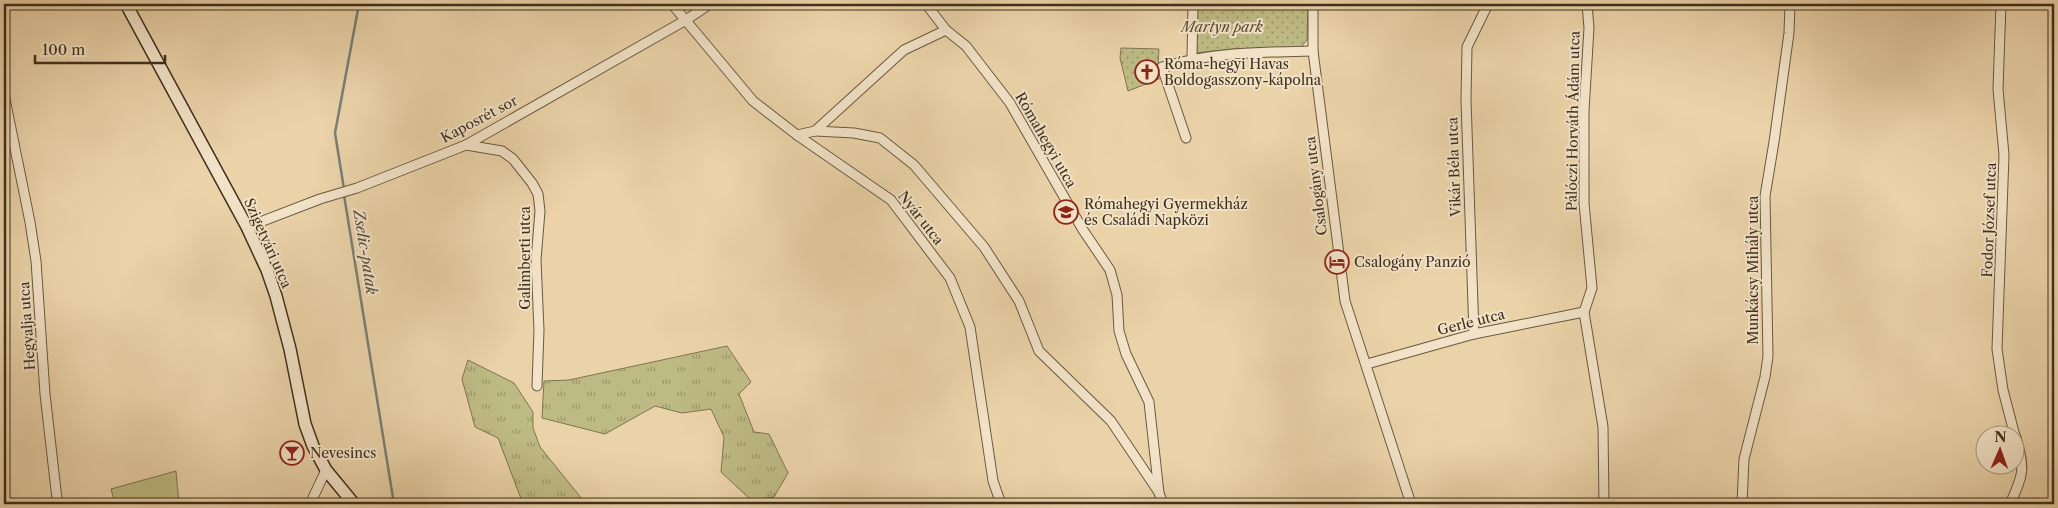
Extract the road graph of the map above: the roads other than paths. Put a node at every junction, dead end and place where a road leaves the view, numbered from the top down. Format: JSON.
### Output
{"nodes":[{"id":1,"x":126,"y":4,"type":"edge"},
{"id":2,"x":672,"y":4,"type":"edge"},
{"id":3,"x":710,"y":4,"type":"edge"},
{"id":4,"x":926,"y":4,"type":"edge"},
{"id":5,"x":1193,"y":4,"type":"edge"},
{"id":6,"x":1313,"y":4,"type":"edge"},
{"id":7,"x":1488,"y":4,"type":"edge"},
{"id":8,"x":1587,"y":4,"type":"edge"},
{"id":9,"x":1790,"y":4,"type":"edge"},
{"id":10,"x":2001,"y":4,"type":"edge"},
{"id":11,"x":686,"y":20,"type":"junction"},
{"id":12,"x":946,"y":30,"type":"junction"},
{"id":13,"x":1313,"y":50,"type":"junction"},
{"id":14,"x":1192,"y":58,"type":"junction"},
{"id":15,"x":4,"y":94,"type":"edge"},
{"id":16,"x":815,"y":131,"type":"junction"},
{"id":17,"x":797,"y":135,"type":"junction"},
{"id":18,"x":1186,"y":138,"type":"dead end"},
{"id":19,"x":466,"y":145,"type":"junction"},
{"id":20,"x":246,"y":227,"type":"junction"},
{"id":21,"x":1584,"y":312,"type":"junction"},
{"id":22,"x":1474,"y":334,"type":"junction"},
{"id":23,"x":1367,"y":364,"type":"junction"},
{"id":24,"x":537,"y":386,"type":"dead end"},
{"id":25,"x":2012,"y":426,"type":"edge"},
{"id":26,"x":326,"y":470,"type":"junction"},
{"id":27,"x":2021,"y":476,"type":"edge"},
{"id":28,"x":1159,"y":493,"type":"junction"},
{"id":29,"x":57,"y":499,"type":"dead end"},
{"id":30,"x":310,"y":504,"type":"edge"},
{"id":31,"x":354,"y":504,"type":"edge"},
{"id":32,"x":1001,"y":504,"type":"edge"},
{"id":33,"x":1163,"y":504,"type":"edge"},
{"id":34,"x":1411,"y":504,"type":"edge"},
{"id":35,"x":1604,"y":504,"type":"edge"},
{"id":36,"x":1742,"y":504,"type":"edge"},
{"id":37,"x":2010,"y":504,"type":"edge"}],
"edges":[{"from":1,"to":20,"type":"street","name":"Szigetvári utca"},
{"from":2,"to":11,"type":"street","name":"Nyár utca"},
{"from":3,"to":11,"type":"street","name":"Kaposrét sor"},
{"from":4,"to":12,"type":"street","name":"Rómahegyi utca"},
{"from":5,"to":14,"type":"street"},
{"from":6,"to":13,"type":"street","name":"Csalogány utca"},
{"from":7,"to":22,"type":"street","name":"Vikár Béla utca"},
{"from":8,"to":21,"type":"street","name":"Pálóczi Horváth Ádám utca"},
{"from":9,"to":36,"type":"street","name":"Munkácsy Mihály utca"},
{"from":10,"to":25,"type":"street","name":"Fodor József utca"},
{"from":11,"to":17,"type":"street","name":"Nyár utca"},
{"from":11,"to":19,"type":"street","name":"Kaposrét sor"},
{"from":12,"to":16,"type":"street"},
{"from":12,"to":28,"type":"street","name":"Rómahegyi utca"},
{"from":13,"to":14,"type":"street"},
{"from":13,"to":23,"type":"street","name":"Csalogány utca"},
{"from":14,"to":18,"type":"street"},
{"from":15,"to":29,"type":"street","name":"Hegyalja utca"},
{"from":16,"to":17,"type":"street"},
{"from":16,"to":28,"type":"street"},
{"from":17,"to":32,"type":"street","name":"Nyár utca"},
{"from":19,"to":20,"type":"street","name":"Kaposrét sor"},
{"from":19,"to":24,"type":"street","name":"Galimberti utca"},
{"from":20,"to":26,"type":"street","name":"Szigetvári utca"},
{"from":21,"to":22,"type":"street","name":"Gerle utca"},
{"from":21,"to":35,"type":"street","name":"Pálóczi Horváth Ádám utca"},
{"from":22,"to":23,"type":"street","name":"Gerle utca"},
{"from":23,"to":34,"type":"street","name":"Csalogány utca"},
{"from":26,"to":30,"type":"street"},
{"from":26,"to":31,"type":"street","name":"Szigetvári utca"},
{"from":27,"to":37,"type":"street","name":"Fodor József utca"},
{"from":28,"to":33,"type":"street","name":"Rómahegyi utca"}]}
